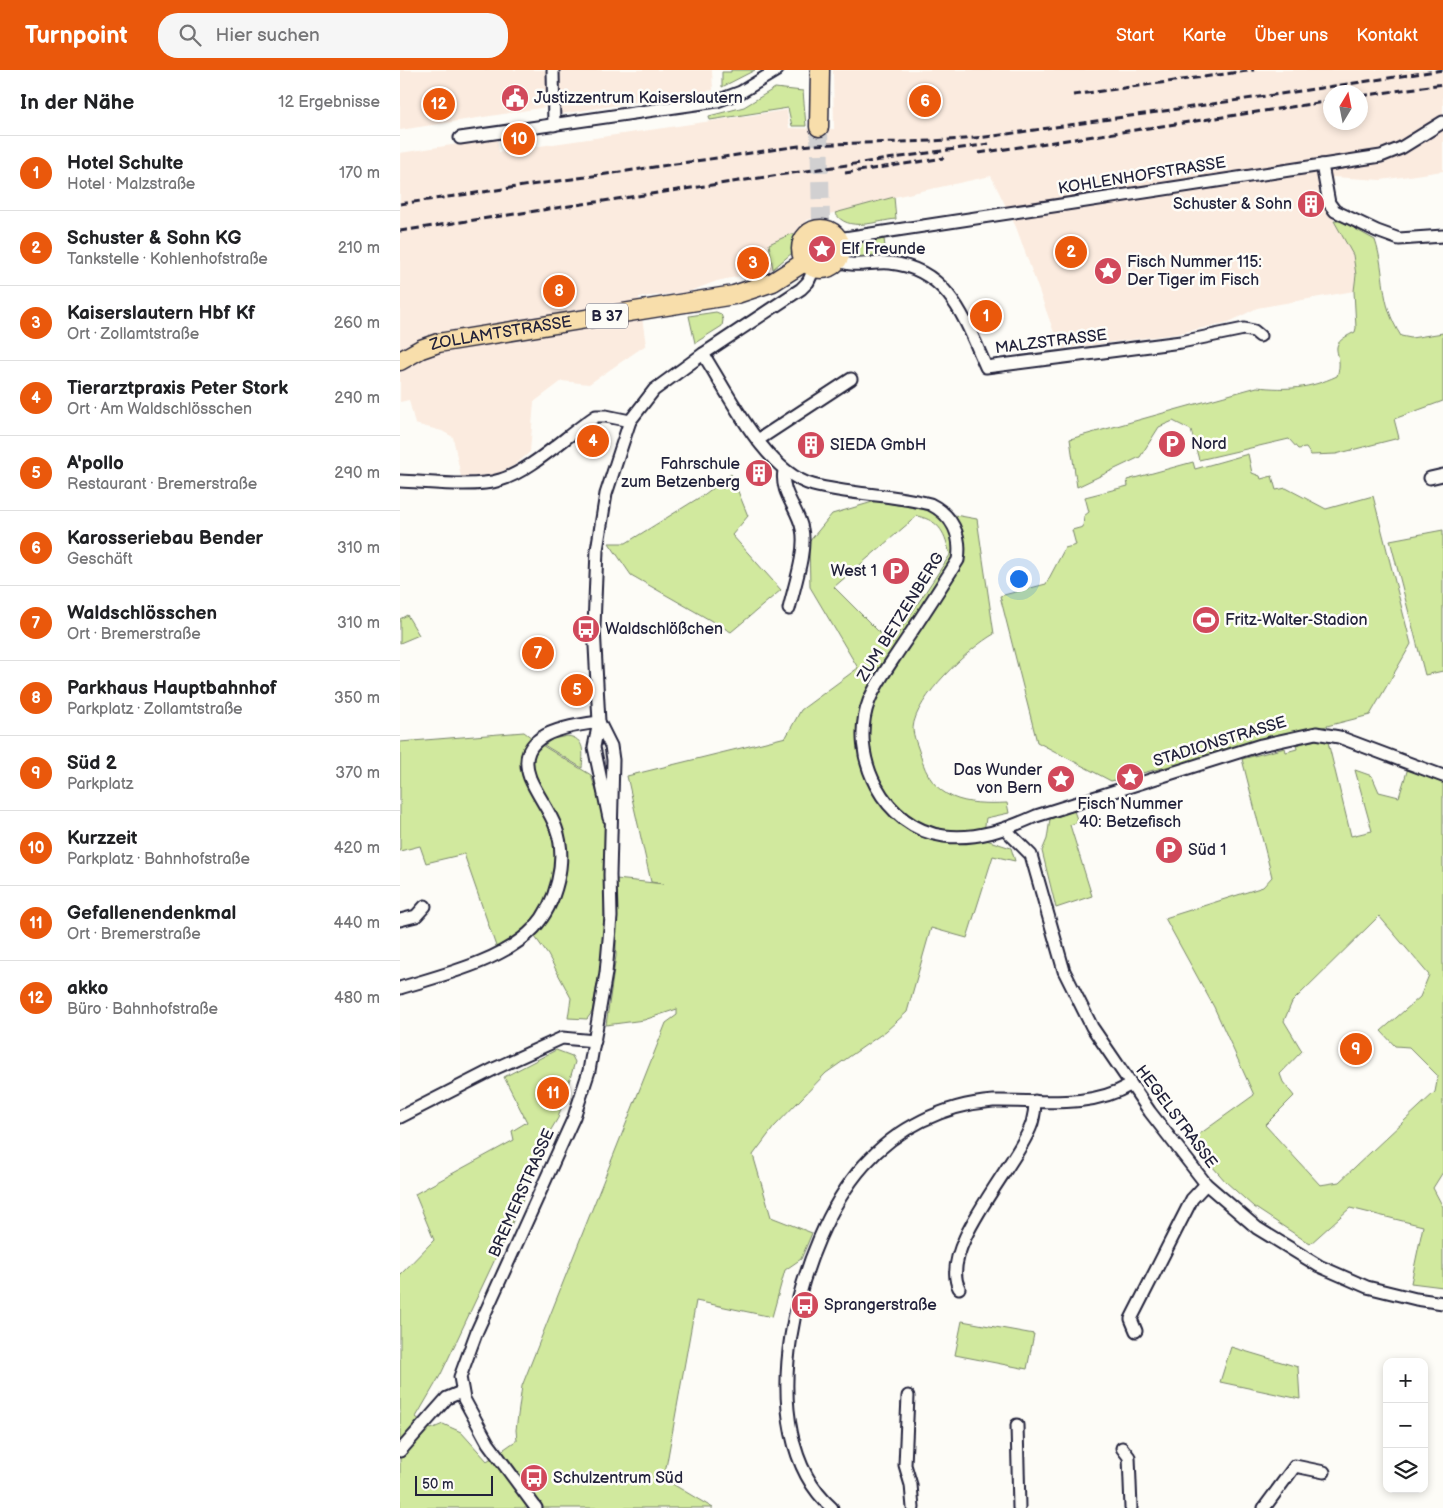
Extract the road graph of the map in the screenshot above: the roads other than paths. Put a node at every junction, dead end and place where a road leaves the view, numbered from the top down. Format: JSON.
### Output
{"nodes":[{"id":1,"x":553,"y":70,"type":"edge"},
{"id":2,"x":777,"y":70,"type":"edge"},
{"id":3,"x":820,"y":70,"type":"edge"},
{"id":4,"x":1443,"y":122,"type":"edge"},
{"id":5,"x":554,"y":125,"type":"junction"},
{"id":6,"x":819,"y":127,"type":"tunnel mouth"},
{"id":7,"x":460,"y":138,"type":"dead end"},
{"id":8,"x":1322,"y":165,"type":"junction"},
{"id":9,"x":1443,"y":236,"type":"edge"},
{"id":10,"x":838,"y":239,"type":"junction"},
{"id":11,"x":837,"y":260,"type":"junction"},
{"id":12,"x":810,"y":264,"type":"junction"},
{"id":13,"x":1260,"y":336,"type":"dead end"},
{"id":14,"x":703,"y":354,"type":"junction"},
{"id":15,"x":400,"y":361,"type":"edge"},
{"id":16,"x":851,"y":379,"type":"dead end"},
{"id":17,"x":630,"y":422,"type":"junction"},
{"id":18,"x":758,"y":440,"type":"junction"},
{"id":19,"x":784,"y":471,"type":"junction"},
{"id":20,"x":1443,"y":475,"type":"edge"},
{"id":21,"x":1430,"y":478,"type":"dead end"},
{"id":22,"x":400,"y":481,"type":"edge"},
{"id":23,"x":789,"y":609,"type":"dead end"},
{"id":24,"x":600,"y":722,"type":"junction"},
{"id":25,"x":1443,"y":776,"type":"edge"},
{"id":26,"x":611,"y":827,"type":"junction"},
{"id":27,"x":1006,"y":830,"type":"junction"},
{"id":28,"x":425,"y":906,"type":"dead end"},
{"id":29,"x":400,"y":920,"type":"edge"},
{"id":30,"x":400,"y":988,"type":"edge"},
{"id":31,"x":595,"y":1040,"type":"junction"},
{"id":32,"x":1130,"y":1085,"type":"junction"},
{"id":33,"x":1036,"y":1101,"type":"junction"},
{"id":34,"x":400,"y":1117,"type":"edge"},
{"id":35,"x":1206,"y":1184,"type":"junction"},
{"id":36,"x":959,"y":1288,"type":"dead end"},
{"id":37,"x":1443,"y":1302,"type":"edge"},
{"id":38,"x":1136,"y":1331,"type":"dead end"},
{"id":39,"x":462,"y":1392,"type":"junction"},
{"id":40,"x":908,"y":1396,"type":"dead end"},
{"id":41,"x":1017,"y":1425,"type":"dead end"},
{"id":42,"x":1122,"y":1448,"type":"dead end"},
{"id":43,"x":400,"y":1451,"type":"edge"},
{"id":44,"x":1324,"y":1472,"type":"dead end"},
{"id":45,"x":536,"y":1508,"type":"edge"},
{"id":46,"x":832,"y":1508,"type":"edge"},
{"id":47,"x":913,"y":1508,"type":"edge"},
{"id":48,"x":1019,"y":1508,"type":"edge"},
{"id":49,"x":1132,"y":1508,"type":"edge"},
{"id":50,"x":1264,"y":1508,"type":"edge"}],
"edges":[{"from":1,"to":5,"type":"street"},
{"from":2,"to":5,"type":"street"},
{"from":3,"to":6,"type":"main road"},
{"from":4,"to":8,"type":"street","name":"KOHLENHOFSTRASSE"},
{"from":5,"to":7,"type":"street"},
{"from":8,"to":9,"type":"street"},
{"from":8,"to":10,"type":"street","name":"KOHLENHOFSTRASSE"},
{"from":10,"to":11,"type":"main road"},
{"from":10,"to":12,"type":"main road"},
{"from":11,"to":12,"type":"main road"},
{"from":11,"to":13,"type":"street","name":"MALZSTRASSE"},
{"from":12,"to":14,"type":"street","name":"BREMERSTRASSE"},
{"from":12,"to":15,"type":"main road","name":"ZOLLAMTSTRASSE","number":"B 37"},
{"from":14,"to":17,"type":"street","name":"BREMERSTRASSE"},
{"from":14,"to":18,"type":"street","name":"ZUM BETZENBERG"},
{"from":16,"to":18,"type":"street"},
{"from":17,"to":22,"type":"street"},
{"from":17,"to":24,"type":"street","name":"BREMERSTRASSE"},
{"from":18,"to":19,"type":"street","name":"ZUM BETZENBERG"},
{"from":19,"to":23,"type":"street"},
{"from":19,"to":27,"type":"street","name":"ZUM BETZENBERG"},
{"from":20,"to":21,"type":"street"},
{"from":24,"to":26,"type":"street","name":"BREMERSTRASSE"},
{"from":24,"to":26,"type":"street","name":"BREMERSTRASSE"},
{"from":24,"to":30,"type":"street"},
{"from":25,"to":27,"type":"street","name":"STADIONSTRASSE"},
{"from":26,"to":31,"type":"street","name":"BREMERSTRASSE"},
{"from":27,"to":32,"type":"street","name":"HEGELSTRASSE"},
{"from":28,"to":29,"type":"street"},
{"from":31,"to":34,"type":"street"},
{"from":31,"to":39,"type":"street","name":"BREMERSTRASSE"},
{"from":32,"to":33,"type":"street"},
{"from":32,"to":35,"type":"street","name":"HEGELSTRASSE"},
{"from":33,"to":36,"type":"street"},
{"from":33,"to":46,"type":"street"},
{"from":35,"to":37,"type":"street","name":"HEGELSTRASSE"},
{"from":35,"to":38,"type":"street"},
{"from":39,"to":43,"type":"street"},
{"from":39,"to":45,"type":"street"},
{"from":40,"to":47,"type":"street"},
{"from":41,"to":48,"type":"street"},
{"from":42,"to":49,"type":"street"},
{"from":44,"to":50,"type":"street"}]}
